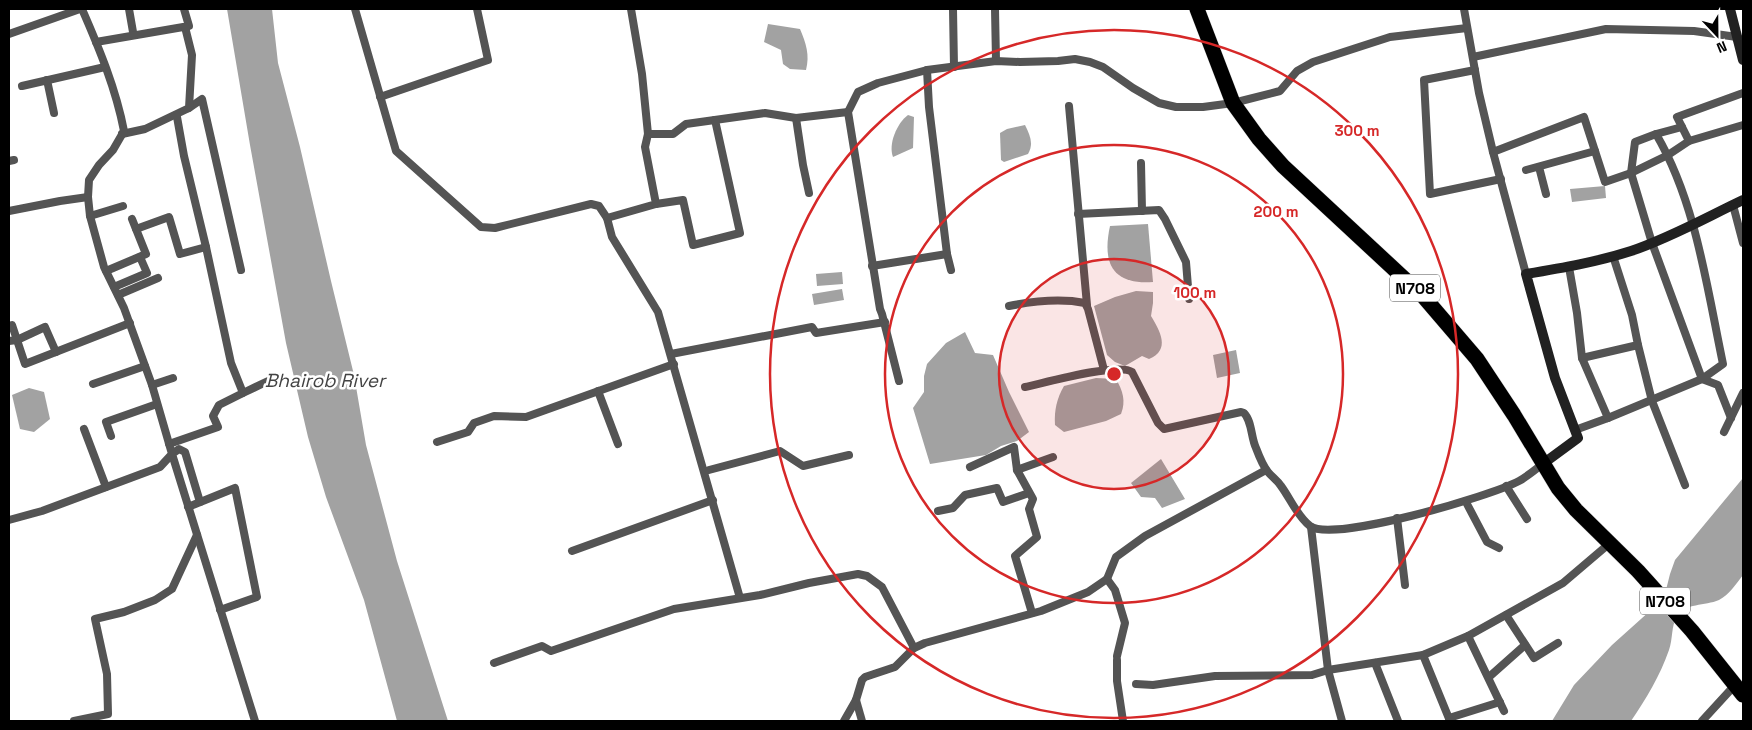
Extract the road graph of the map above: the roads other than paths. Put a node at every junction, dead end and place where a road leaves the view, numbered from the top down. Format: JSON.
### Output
{"nodes":[{"id":1,"x":81,"y":9,"type":"edge"},
{"id":2,"x":129,"y":9,"type":"edge"},
{"id":3,"x":184,"y":9,"type":"edge"},
{"id":4,"x":355,"y":9,"type":"edge"},
{"id":5,"x":477,"y":9,"type":"edge"},
{"id":6,"x":631,"y":9,"type":"edge"},
{"id":7,"x":953,"y":9,"type":"edge"},
{"id":8,"x":995,"y":9,"type":"edge"},
{"id":9,"x":1197,"y":9,"type":"edge"},
{"id":10,"x":1464,"y":9,"type":"edge"},
{"id":11,"x":1730,"y":9,"type":"edge"},
{"id":12,"x":185,"y":27,"type":"junction"},
{"id":13,"x":1468,"y":28,"type":"junction"},
{"id":14,"x":133,"y":32,"type":"dead end"},
{"id":15,"x":9,"y":34,"type":"edge"},
{"id":16,"x":1737,"y":37,"type":"junction"},
{"id":17,"x":96,"y":42,"type":"junction"},
{"id":18,"x":1743,"y":56,"type":"edge"},
{"id":19,"x":1473,"y":57,"type":"junction"},
{"id":20,"x":996,"y":61,"type":"junction"},
{"id":21,"x":105,"y":66,"type":"junction"},
{"id":22,"x":954,"y":66,"type":"junction"},
{"id":23,"x":927,"y":70,"type":"junction"},
{"id":24,"x":1475,"y":70,"type":"junction"},
{"id":25,"x":47,"y":80,"type":"junction"},
{"id":26,"x":22,"y":86,"type":"dead end"},
{"id":27,"x":1743,"y":93,"type":"edge"},
{"id":28,"x":380,"y":97,"type":"junction"},
{"id":29,"x":1233,"y":103,"type":"junction"},
{"id":30,"x":1070,"y":106,"type":"dead end"},
{"id":31,"x":188,"y":108,"type":"junction"},
{"id":32,"x":848,"y":112,"type":"junction"},
{"id":33,"x":54,"y":113,"type":"dead end"},
{"id":34,"x":177,"y":117,"type":"dead end"},
{"id":35,"x":796,"y":118,"type":"junction"},
{"id":36,"x":715,"y":120,"type":"junction"},
{"id":37,"x":1743,"y":126,"type":"edge"},
{"id":38,"x":1682,"y":128,"type":"junction"},
{"id":39,"x":122,"y":134,"type":"junction"},
{"id":40,"x":648,"y":134,"type":"junction"},
{"id":41,"x":1656,"y":134,"type":"junction"},
{"id":42,"x":1689,"y":141,"type":"junction"},
{"id":43,"x":1595,"y":151,"type":"junction"},
{"id":44,"x":1493,"y":152,"type":"junction"},
{"id":45,"x":1668,"y":155,"type":"junction"},
{"id":46,"x":1141,"y":163,"type":"dead end"},
{"id":47,"x":1539,"y":167,"type":"junction"},
{"id":48,"x":1526,"y":170,"type":"dead end"},
{"id":49,"x":1631,"y":173,"type":"junction"},
{"id":50,"x":1501,"y":179,"type":"junction"},
{"id":51,"x":809,"y":193,"type":"dead end"},
{"id":52,"x":1546,"y":194,"type":"dead end"},
{"id":53,"x":88,"y":197,"type":"junction"},
{"id":54,"x":1743,"y":200,"type":"edge"},
{"id":55,"x":656,"y":204,"type":"junction"},
{"id":56,"x":1733,"y":205,"type":"junction"},
{"id":57,"x":122,"y":206,"type":"dead end"},
{"id":58,"x":9,"y":211,"type":"edge"},
{"id":59,"x":1142,"y":212,"type":"junction"},
{"id":60,"x":1078,"y":214,"type":"junction"},
{"id":61,"x":90,"y":216,"type":"junction"},
{"id":62,"x":606,"y":218,"type":"junction"},
{"id":63,"x":132,"y":219,"type":"dead end"},
{"id":64,"x":1692,"y":224,"type":"junction"},
{"id":65,"x":136,"y":229,"type":"junction"},
{"id":66,"x":1652,"y":243,"type":"junction"},
{"id":67,"x":1743,"y":243,"type":"edge"},
{"id":68,"x":206,"y":246,"type":"junction"},
{"id":69,"x":947,"y":254,"type":"junction"},
{"id":70,"x":140,"y":256,"type":"junction"},
{"id":71,"x":1613,"y":256,"type":"junction"},
{"id":72,"x":872,"y":266,"type":"junction"},
{"id":73,"x":1569,"y":267,"type":"junction"},
{"id":74,"x":240,"y":270,"type":"dead end"},
{"id":75,"x":951,"y":270,"type":"dead end"},
{"id":76,"x":106,"y":271,"type":"junction"},
{"id":77,"x":1526,"y":274,"type":"junction"},
{"id":78,"x":158,"y":278,"type":"dead end"},
{"id":79,"x":114,"y":287,"type":"junction"},
{"id":80,"x":118,"y":296,"type":"junction"},
{"id":81,"x":1189,"y":299,"type":"dead end"},
{"id":82,"x":1087,"y":305,"type":"junction"},
{"id":83,"x":1009,"y":306,"type":"dead end"},
{"id":84,"x":885,"y":322,"type":"junction"},
{"id":85,"x":130,"y":323,"type":"junction"},
{"id":86,"x":12,"y":325,"type":"dead end"},
{"id":87,"x":13,"y":340,"type":"edge"},
{"id":88,"x":1638,"y":345,"type":"junction"},
{"id":89,"x":56,"y":352,"type":"junction"},
{"id":90,"x":671,"y":354,"type":"junction"},
{"id":91,"x":1582,"y":358,"type":"junction"},
{"id":92,"x":674,"y":364,"type":"junction"},
{"id":93,"x":145,"y":366,"type":"junction"},
{"id":94,"x":1104,"y":370,"type":"junction"},
{"id":95,"x":173,"y":378,"type":"dead end"},
{"id":96,"x":1702,"y":379,"type":"junction"},
{"id":97,"x":268,"y":381,"type":"dead end"},
{"id":98,"x":899,"y":381,"type":"dead end"},
{"id":99,"x":93,"y":384,"type":"dead end"},
{"id":100,"x":152,"y":385,"type":"junction"},
{"id":101,"x":1025,"y":387,"type":"dead end"},
{"id":102,"x":598,"y":391,"type":"junction"},
{"id":103,"x":243,"y":393,"type":"junction"},
{"id":104,"x":1743,"y":393,"type":"edge"},
{"id":105,"x":1652,"y":401,"type":"junction"},
{"id":106,"x":157,"y":404,"type":"junction"},
{"id":107,"x":1608,"y":418,"type":"junction"},
{"id":108,"x":1731,"y":418,"type":"junction"},
{"id":109,"x":84,"y":429,"type":"dead end"},
{"id":110,"x":1575,"y":430,"type":"junction"},
{"id":111,"x":1724,"y":432,"type":"dead end"},
{"id":112,"x":111,"y":436,"type":"dead end"},
{"id":113,"x":438,"y":442,"type":"dead end"},
{"id":114,"x":169,"y":444,"type":"junction"},
{"id":115,"x":618,"y":444,"type":"dead end"},
{"id":116,"x":172,"y":454,"type":"junction"},
{"id":117,"x":848,"y":454,"type":"dead end"},
{"id":118,"x":1052,"y":458,"type":"dead end"},
{"id":119,"x":1544,"y":463,"type":"junction"},
{"id":120,"x":970,"y":467,"type":"dead end"},
{"id":121,"x":709,"y":470,"type":"dead end"},
{"id":122,"x":1017,"y":470,"type":"junction"},
{"id":123,"x":1266,"y":470,"type":"junction"},
{"id":124,"x":1685,"y":485,"type":"dead end"},
{"id":125,"x":1506,"y":486,"type":"junction"},
{"id":126,"x":106,"y":487,"type":"junction"},
{"id":127,"x":1029,"y":493,"type":"junction"},
{"id":128,"x":712,"y":500,"type":"junction"},
{"id":129,"x":200,"y":502,"type":"junction"},
{"id":130,"x":1467,"y":504,"type":"dead end"},
{"id":131,"x":188,"y":507,"type":"junction"},
{"id":132,"x":938,"y":511,"type":"dead end"},
{"id":133,"x":1397,"y":518,"type":"junction"},
{"id":134,"x":1527,"y":518,"type":"dead end"},
{"id":135,"x":9,"y":520,"type":"edge"},
{"id":136,"x":1311,"y":527,"type":"junction"},
{"id":137,"x":197,"y":535,"type":"junction"},
{"id":138,"x":1610,"y":543,"type":"junction"},
{"id":139,"x":1500,"y":548,"type":"dead end"},
{"id":140,"x":572,"y":551,"type":"dead end"},
{"id":141,"x":1107,"y":579,"type":"junction"},
{"id":142,"x":1405,"y":585,"type":"dead end"},
{"id":143,"x":740,"y":598,"type":"junction"},
{"id":144,"x":220,"y":610,"type":"junction"},
{"id":145,"x":1032,"y":613,"type":"junction"},
{"id":146,"x":1506,"y":616,"type":"junction"},
{"id":147,"x":1468,"y":636,"type":"junction"},
{"id":148,"x":1558,"y":643,"type":"dead end"},
{"id":149,"x":1525,"y":645,"type":"junction"},
{"id":150,"x":914,"y":648,"type":"junction"},
{"id":151,"x":1423,"y":655,"type":"junction"},
{"id":152,"x":1375,"y":663,"type":"junction"},
{"id":153,"x":494,"y":664,"type":"dead end"},
{"id":154,"x":1328,"y":670,"type":"junction"},
{"id":155,"x":1489,"y":677,"type":"junction"},
{"id":156,"x":1136,"y":684,"type":"dead end"},
{"id":157,"x":1739,"y":690,"type":"edge"},
{"id":158,"x":856,"y":700,"type":"junction"},
{"id":159,"x":1500,"y":702,"type":"junction"},
{"id":160,"x":1504,"y":711,"type":"dead end"},
{"id":161,"x":1449,"y":720,"type":"edge"},
{"id":162,"x":74,"y":721,"type":"edge"},
{"id":163,"x":255,"y":721,"type":"edge"},
{"id":164,"x":844,"y":721,"type":"edge"},
{"id":165,"x":862,"y":721,"type":"edge"},
{"id":166,"x":1123,"y":721,"type":"edge"},
{"id":167,"x":1342,"y":721,"type":"edge"},
{"id":168,"x":1398,"y":721,"type":"edge"},
{"id":169,"x":1702,"y":721,"type":"edge"}],
"edges":[{"from":1,"to":15,"type":"street"},
{"from":1,"to":17,"type":"street"},
{"from":2,"to":14,"type":"street"},
{"from":3,"to":12,"type":"street"},
{"from":4,"to":28,"type":"street"},
{"from":5,"to":28,"type":"street"},
{"from":6,"to":40,"type":"street"},
{"from":7,"to":22,"type":"street"},
{"from":8,"to":20,"type":"street"},
{"from":9,"to":29,"type":"highway","number":"N708"},
{"from":10,"to":13,"type":"street"},
{"from":11,"to":16,"type":"street"},
{"from":12,"to":17,"type":"street"},
{"from":12,"to":31,"type":"street"},
{"from":13,"to":19,"type":"street"},
{"from":13,"to":29,"type":"street"},
{"from":16,"to":18,"type":"street"},
{"from":16,"to":19,"type":"street"},
{"from":17,"to":21,"type":"street"},
{"from":19,"to":24,"type":"street"},
{"from":20,"to":22,"type":"street"},
{"from":20,"to":29,"type":"street"},
{"from":21,"to":25,"type":"street"},
{"from":21,"to":39,"type":"street"},
{"from":22,"to":23,"type":"street"},
{"from":23,"to":32,"type":"street"},
{"from":23,"to":69,"type":"street"},
{"from":24,"to":44,"type":"street"},
{"from":24,"to":50,"type":"street"},
{"from":25,"to":26,"type":"street"},
{"from":25,"to":33,"type":"street"},
{"from":27,"to":38,"type":"street"},
{"from":28,"to":62,"type":"street"},
{"from":29,"to":119,"type":"highway","number":"N708"},
{"from":30,"to":60,"type":"street"},
{"from":31,"to":39,"type":"street"},
{"from":31,"to":74,"type":"street"},
{"from":32,"to":35,"type":"street"},
{"from":32,"to":72,"type":"street"},
{"from":34,"to":68,"type":"street"},
{"from":35,"to":36,"type":"street"},
{"from":35,"to":51,"type":"street"},
{"from":36,"to":40,"type":"street"},
{"from":36,"to":55,"type":"street"},
{"from":37,"to":42,"type":"street"},
{"from":38,"to":41,"type":"street"},
{"from":38,"to":42,"type":"street"},
{"from":39,"to":53,"type":"street"},
{"from":40,"to":55,"type":"street"},
{"from":41,"to":45,"type":"street"},
{"from":41,"to":49,"type":"street"},
{"from":42,"to":45,"type":"street"},
{"from":43,"to":44,"type":"street"},
{"from":43,"to":47,"type":"street"},
{"from":43,"to":49,"type":"street"},
{"from":44,"to":50,"type":"street"},
{"from":45,"to":49,"type":"street"},
{"from":45,"to":64,"type":"street"},
{"from":46,"to":59,"type":"street"},
{"from":47,"to":48,"type":"street"},
{"from":47,"to":52,"type":"street"},
{"from":49,"to":66,"type":"street"},
{"from":50,"to":77,"type":"street"},
{"from":53,"to":58,"type":"street"},
{"from":53,"to":61,"type":"street"},
{"from":54,"to":56,"type":"street"},
{"from":55,"to":62,"type":"street"},
{"from":56,"to":64,"type":"street"},
{"from":56,"to":67,"type":"street"},
{"from":57,"to":61,"type":"street"},
{"from":59,"to":60,"type":"street"},
{"from":59,"to":81,"type":"street"},
{"from":60,"to":82,"type":"street"},
{"from":61,"to":76,"type":"street"},
{"from":62,"to":90,"type":"street"},
{"from":63,"to":65,"type":"street"},
{"from":64,"to":66,"type":"street"},
{"from":64,"to":96,"type":"street"},
{"from":65,"to":68,"type":"street"},
{"from":65,"to":70,"type":"street"},
{"from":66,"to":71,"type":"street"},
{"from":66,"to":96,"type":"street"},
{"from":68,"to":103,"type":"street"},
{"from":69,"to":72,"type":"street"},
{"from":69,"to":75,"type":"street"},
{"from":70,"to":76,"type":"street"},
{"from":70,"to":79,"type":"street"},
{"from":71,"to":73,"type":"street"},
{"from":71,"to":88,"type":"street"},
{"from":72,"to":84,"type":"street"},
{"from":73,"to":77,"type":"street"},
{"from":73,"to":91,"type":"street"},
{"from":76,"to":79,"type":"street"},
{"from":77,"to":110,"type":"street"},
{"from":78,"to":80,"type":"street"},
{"from":79,"to":80,"type":"street"},
{"from":80,"to":85,"type":"street"},
{"from":82,"to":83,"type":"street"},
{"from":82,"to":94,"type":"street"},
{"from":84,"to":90,"type":"street"},
{"from":84,"to":98,"type":"street"},
{"from":85,"to":89,"type":"street"},
{"from":85,"to":93,"type":"street"},
{"from":86,"to":87,"type":"street"},
{"from":87,"to":89,"type":"street"},
{"from":87,"to":89,"type":"street"},
{"from":88,"to":91,"type":"street"},
{"from":88,"to":105,"type":"street"},
{"from":90,"to":92,"type":"street"},
{"from":91,"to":107,"type":"street"},
{"from":92,"to":102,"type":"street"},
{"from":92,"to":128,"type":"street"},
{"from":93,"to":99,"type":"street"},
{"from":93,"to":100,"type":"street"},
{"from":94,"to":101,"type":"street"},
{"from":94,"to":123,"type":"street"},
{"from":95,"to":100,"type":"street"},
{"from":96,"to":105,"type":"street"},
{"from":96,"to":108,"type":"street"},
{"from":97,"to":103,"type":"street"},
{"from":100,"to":106,"type":"street"},
{"from":102,"to":113,"type":"street"},
{"from":102,"to":115,"type":"street"},
{"from":103,"to":114,"type":"street"},
{"from":104,"to":108,"type":"street"},
{"from":105,"to":107,"type":"street"},
{"from":105,"to":124,"type":"street"},
{"from":106,"to":112,"type":"street"},
{"from":106,"to":114,"type":"street"},
{"from":107,"to":110,"type":"street"},
{"from":108,"to":111,"type":"street"},
{"from":109,"to":126,"type":"street"},
{"from":110,"to":119,"type":"street"},
{"from":114,"to":116,"type":"street"},
{"from":116,"to":126,"type":"street"},
{"from":116,"to":129,"type":"street"},
{"from":116,"to":131,"type":"street"},
{"from":117,"to":121,"type":"street"},
{"from":118,"to":122,"type":"street"},
{"from":119,"to":125,"type":"street"},
{"from":119,"to":138,"type":"highway","number":"N708"},
{"from":120,"to":122,"type":"street"},
{"from":122,"to":127,"type":"street"},
{"from":123,"to":136,"type":"street"},
{"from":123,"to":141,"type":"street"},
{"from":125,"to":133,"type":"street"},
{"from":125,"to":134,"type":"street"},
{"from":126,"to":135,"type":"street"},
{"from":127,"to":132,"type":"street"},
{"from":127,"to":145,"type":"street"},
{"from":128,"to":140,"type":"street"},
{"from":128,"to":143,"type":"street"},
{"from":129,"to":131,"type":"street"},
{"from":129,"to":144,"type":"street"},
{"from":130,"to":139,"type":"street"},
{"from":131,"to":137,"type":"street"},
{"from":133,"to":136,"type":"street"},
{"from":133,"to":142,"type":"street"},
{"from":136,"to":154,"type":"street"},
{"from":137,"to":144,"type":"street"},
{"from":137,"to":162,"type":"street"},
{"from":138,"to":146,"type":"street"},
{"from":138,"to":157,"type":"highway","number":"N708"},
{"from":141,"to":145,"type":"street"},
{"from":141,"to":166,"type":"street"},
{"from":143,"to":150,"type":"street"},
{"from":143,"to":153,"type":"street"},
{"from":144,"to":163,"type":"street"},
{"from":145,"to":150,"type":"street"},
{"from":146,"to":147,"type":"street"},
{"from":146,"to":149,"type":"street"},
{"from":147,"to":151,"type":"street"},
{"from":147,"to":155,"type":"street"},
{"from":148,"to":149,"type":"street"},
{"from":149,"to":155,"type":"street"},
{"from":150,"to":158,"type":"street"},
{"from":151,"to":152,"type":"street"},
{"from":151,"to":161,"type":"street"},
{"from":152,"to":154,"type":"street"},
{"from":152,"to":168,"type":"street"},
{"from":154,"to":156,"type":"street"},
{"from":154,"to":167,"type":"street"},
{"from":155,"to":159,"type":"street"},
{"from":157,"to":169,"type":"street"},
{"from":158,"to":164,"type":"street"},
{"from":158,"to":165,"type":"street"},
{"from":159,"to":160,"type":"street"},
{"from":159,"to":161,"type":"street"}]}
